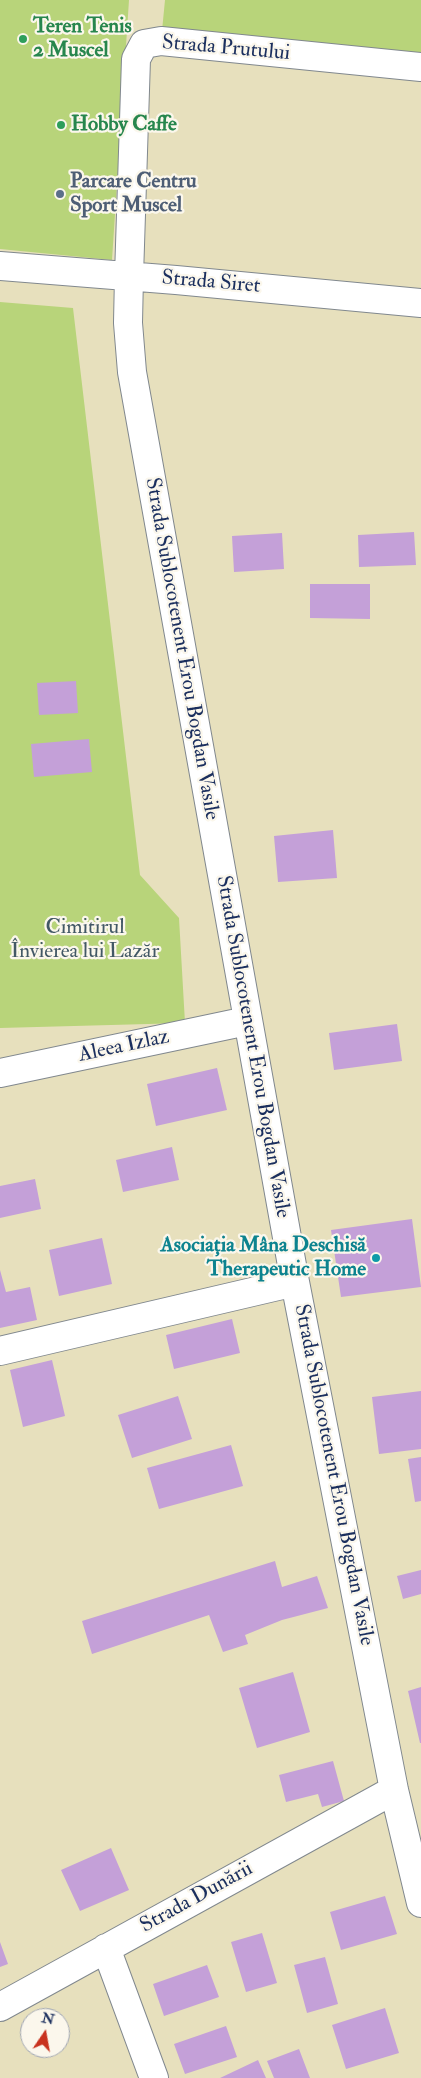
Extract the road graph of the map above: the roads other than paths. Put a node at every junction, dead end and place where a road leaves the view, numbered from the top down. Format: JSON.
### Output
{"nodes":[{"id":1,"x":421,"y":67,"type":"edge"},
{"id":2,"x":0,"y":266,"type":"edge"},
{"id":3,"x":129,"y":276,"type":"junction"},
{"id":4,"x":421,"y":303,"type":"edge"},
{"id":5,"x":247,"y":1021,"type":"junction"},
{"id":6,"x":0,"y":1073,"type":"edge"},
{"id":7,"x":295,"y":1282,"type":"junction"},
{"id":8,"x":0,"y":1352,"type":"edge"},
{"id":9,"x":394,"y":1790,"type":"junction"},
{"id":10,"x":421,"y":1903,"type":"edge"},
{"id":11,"x":106,"y":1948,"type":"junction"},
{"id":12,"x":0,"y":2006,"type":"edge"},
{"id":13,"x":154,"y":2078,"type":"edge"}],
"edges":[{"from":1,"to":3,"type":"street","name":"Strada Prutului"},
{"from":2,"to":3,"type":"street","name":"Strada Siret"},
{"from":3,"to":4,"type":"street","name":"Strada Siret"},
{"from":3,"to":5,"type":"street","name":"Strada Sublocotenent Erou Bogdan Vasile"},
{"from":5,"to":6,"type":"street","name":"Aleea Izlaz"},
{"from":5,"to":7,"type":"street","name":"Strada Sublocotenent Erou Bogdan Vasile"},
{"from":7,"to":8,"type":"street"},
{"from":7,"to":9,"type":"street","name":"Strada Sublocotenent Erou Bogdan Vasile"},
{"from":9,"to":10,"type":"street","name":"Strada Sublocotenent Erou Bogdan Vasile"},
{"from":9,"to":11,"type":"street","name":"Strada Dunării"},
{"from":11,"to":12,"type":"street","name":"Strada Dunării"},
{"from":11,"to":13,"type":"street"}]}
